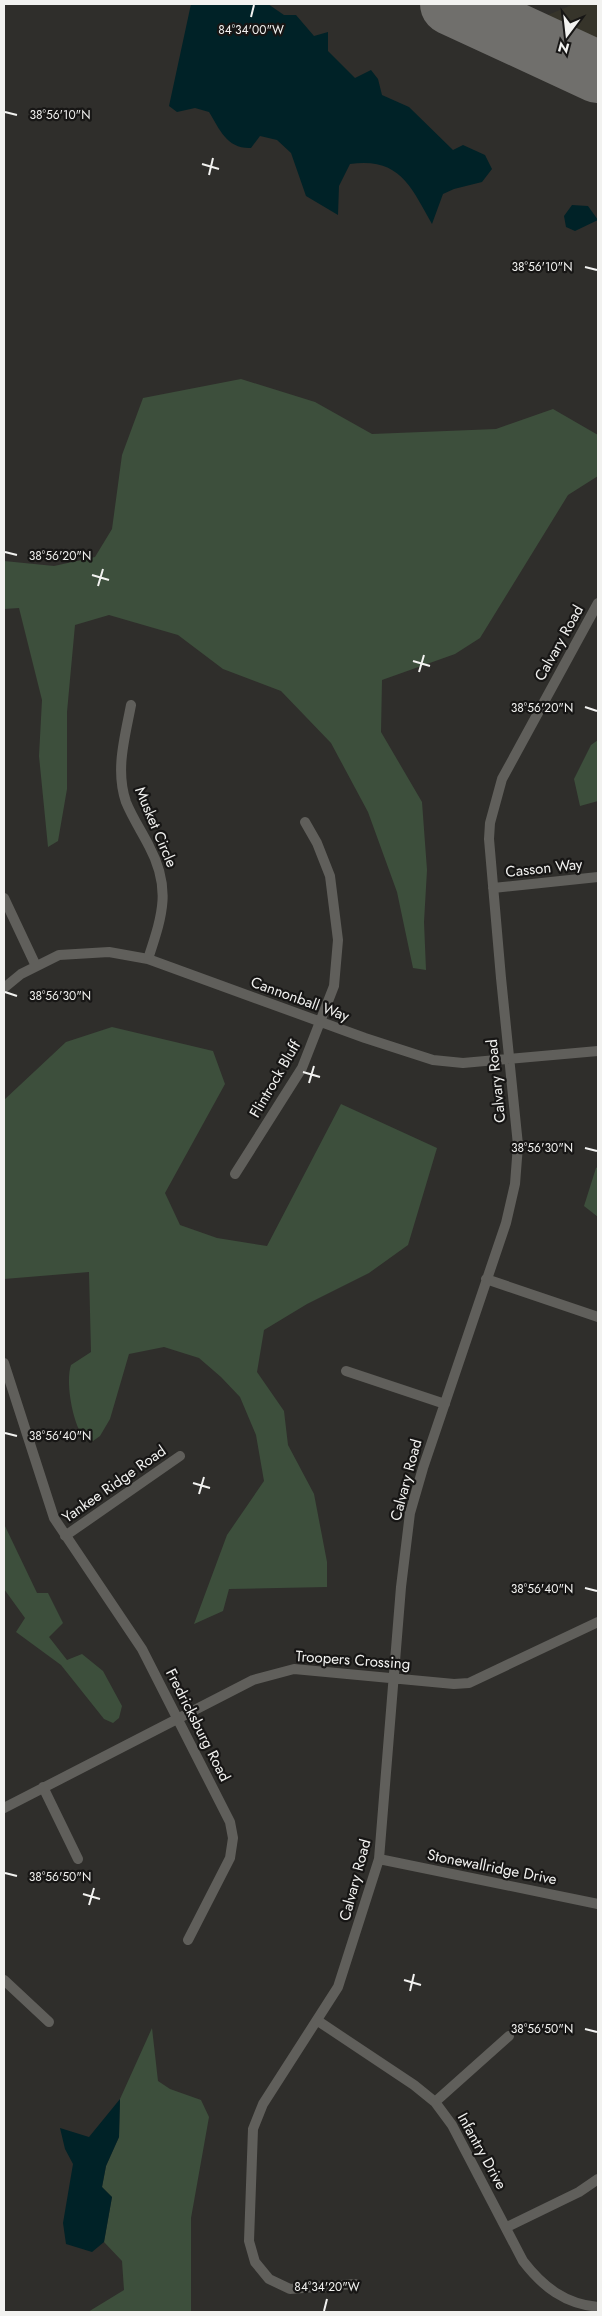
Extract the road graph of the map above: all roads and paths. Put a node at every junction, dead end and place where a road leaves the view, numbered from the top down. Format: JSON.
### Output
{"nodes":[{"id":1,"x":598,"y":603,"type":"edge"},
{"id":2,"x":131,"y":705,"type":"dead end"},
{"id":3,"x":305,"y":822,"type":"dead end"},
{"id":4,"x":598,"y":877,"type":"edge"},
{"id":5,"x":493,"y":888,"type":"junction"},
{"id":6,"x":4,"y":898,"type":"edge"},
{"id":7,"x":148,"y":959,"type":"junction"},
{"id":8,"x":36,"y":966,"type":"junction"},
{"id":9,"x":4,"y":988,"type":"edge"},
{"id":10,"x":320,"y":1022,"type":"junction"},
{"id":11,"x":598,"y":1051,"type":"edge"},
{"id":12,"x":509,"y":1059,"type":"junction"},
{"id":13,"x":235,"y":1174,"type":"dead end"},
{"id":14,"x":486,"y":1279,"type":"junction"},
{"id":15,"x":598,"y":1317,"type":"edge"},
{"id":16,"x":4,"y":1363,"type":"edge"},
{"id":17,"x":346,"y":1372,"type":"dead end"},
{"id":18,"x":445,"y":1404,"type":"junction"},
{"id":19,"x":180,"y":1456,"type":"dead end"},
{"id":20,"x":64,"y":1536,"type":"junction"},
{"id":21,"x":598,"y":1622,"type":"edge"},
{"id":22,"x":395,"y":1679,"type":"junction"},
{"id":23,"x":178,"y":1719,"type":"junction"},
{"id":24,"x":43,"y":1788,"type":"junction"},
{"id":25,"x":4,"y":1808,"type":"edge"},
{"id":26,"x":379,"y":1859,"type":"junction"},
{"id":27,"x":78,"y":1860,"type":"dead end"},
{"id":28,"x":598,"y":1903,"type":"edge"},
{"id":29,"x":188,"y":1940,"type":"dead end"},
{"id":30,"x":4,"y":1980,"type":"edge"},
{"id":31,"x":318,"y":2021,"type":"junction"},
{"id":32,"x":49,"y":2022,"type":"dead end"},
{"id":33,"x":509,"y":2036,"type":"dead end"},
{"id":34,"x":435,"y":2102,"type":"junction"},
{"id":35,"x":598,"y":2179,"type":"edge"},
{"id":36,"x":507,"y":2227,"type":"junction"},
{"id":37,"x":355,"y":2284,"type":"dead end"},
{"id":38,"x":598,"y":2307,"type":"edge"}],
"edges":[{"from":1,"to":5,"type":"street","name":"Calvary Road"},
{"from":2,"to":7,"type":"street","name":"Musket Circle"},
{"from":3,"to":10,"type":"street","name":"Flintrock Bluff"},
{"from":4,"to":5,"type":"street","name":"Casson Way"},
{"from":5,"to":12,"type":"street","name":"Calvary Road"},
{"from":6,"to":8,"type":"street"},
{"from":7,"to":8,"type":"street","name":"Cannonball Way"},
{"from":7,"to":10,"type":"street","name":"Cannonball Way"},
{"from":8,"to":9,"type":"street","name":"Cannonball Way"},
{"from":10,"to":12,"type":"street","name":"Cannonball Way"},
{"from":10,"to":13,"type":"street","name":"Flintrock Bluff"},
{"from":11,"to":12,"type":"street","name":"Cannonball Way"},
{"from":12,"to":14,"type":"street","name":"Calvary Road"},
{"from":14,"to":15,"type":"street"},
{"from":14,"to":18,"type":"street","name":"Calvary Road"},
{"from":16,"to":20,"type":"street","name":"Fredricksburg Road"},
{"from":17,"to":18,"type":"street"},
{"from":18,"to":22,"type":"street","name":"Calvary Road"},
{"from":19,"to":20,"type":"street","name":"Yankee Ridge Road"},
{"from":20,"to":23,"type":"street","name":"Fredricksburg Road"},
{"from":21,"to":22,"type":"street","name":"Troopers Crossing"},
{"from":22,"to":23,"type":"street","name":"Troopers Crossing"},
{"from":22,"to":26,"type":"street","name":"Calvary Road"},
{"from":23,"to":24,"type":"street","name":"Troopers Crossing"},
{"from":23,"to":29,"type":"street","name":"Fredricksburg Road"},
{"from":24,"to":25,"type":"street","name":"Troopers Crossing"},
{"from":24,"to":27,"type":"street"},
{"from":26,"to":28,"type":"street","name":"Stonewallridge Drive"},
{"from":26,"to":31,"type":"street","name":"Calvary Road"},
{"from":30,"to":32,"type":"street"},
{"from":31,"to":34,"type":"street","name":"Infantry Drive"},
{"from":31,"to":37,"type":"street","name":"Calvary Road"},
{"from":33,"to":34,"type":"street"},
{"from":34,"to":36,"type":"street","name":"Infantry Drive"},
{"from":35,"to":36,"type":"street"},
{"from":36,"to":38,"type":"street","name":"Infantry Drive"}]}
